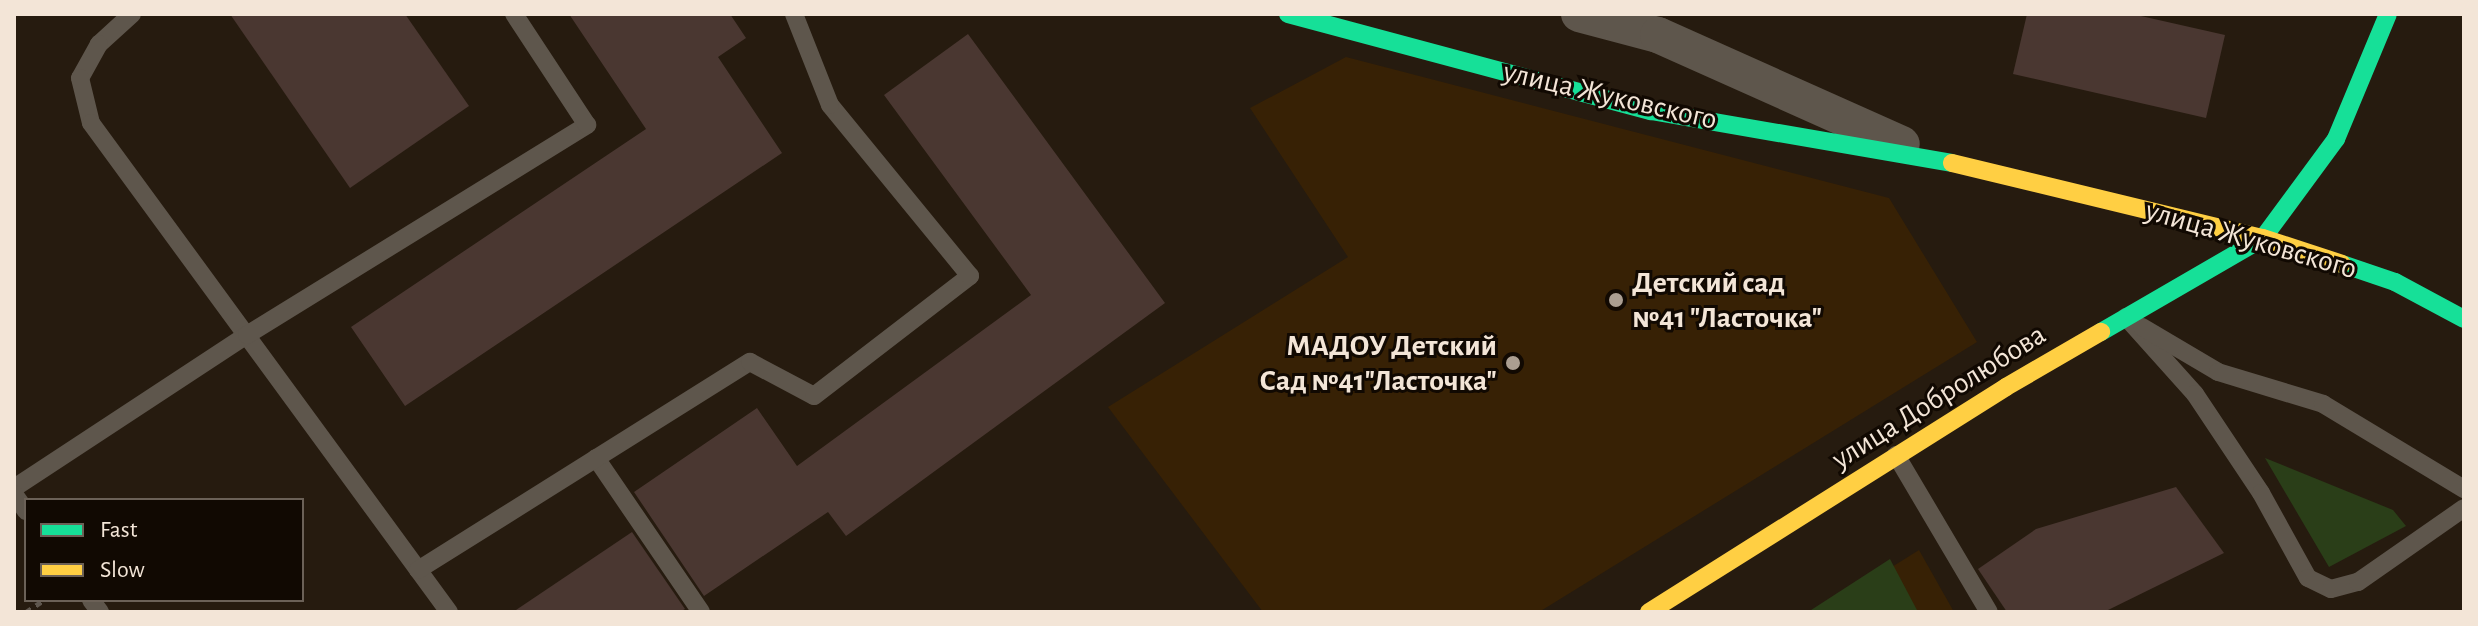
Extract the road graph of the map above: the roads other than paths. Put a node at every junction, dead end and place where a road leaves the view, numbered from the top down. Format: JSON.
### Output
{"nodes":[{"id":1,"x":132,"y":14,"type":"edge"},
{"id":2,"x":514,"y":14,"type":"edge"},
{"id":3,"x":794,"y":14,"type":"edge"},
{"id":4,"x":1288,"y":14,"type":"edge"},
{"id":5,"x":1579,"y":14,"type":"edge"},
{"id":6,"x":2388,"y":14,"type":"edge"},
{"id":7,"x":1936,"y":159,"type":"junction"},
{"id":8,"x":2263,"y":238,"type":"junction"},
{"id":9,"x":2126,"y":317,"type":"junction"},
{"id":10,"x":2464,"y":319,"type":"edge"},
{"id":11,"x":247,"y":335,"type":"junction"},
{"id":12,"x":1896,"y":455,"type":"junction"},
{"id":13,"x":596,"y":458,"type":"junction"},
{"id":14,"x":2464,"y":489,"type":"edge"},
{"id":15,"x":14,"y":491,"type":"edge"},
{"id":16,"x":2464,"y":508,"type":"edge"},
{"id":17,"x":418,"y":570,"type":"junction"},
{"id":18,"x":449,"y":612,"type":"edge"},
{"id":19,"x":701,"y":612,"type":"edge"},
{"id":20,"x":1649,"y":612,"type":"edge"},
{"id":21,"x":1989,"y":612,"type":"edge"}],
"edges":[{"from":1,"to":11,"type":"lane"},
{"from":2,"to":11,"type":"lane"},
{"from":3,"to":13,"type":"lane"},
{"from":4,"to":7,"type":"street","name":"улица Жуковского"},
{"from":5,"to":7,"type":"street","name":"улица Жуковского"},
{"from":6,"to":8,"type":"street"},
{"from":7,"to":8,"type":"street","name":"улица Жуковского"},
{"from":8,"to":9,"type":"street","name":"улица Добролюбова"},
{"from":8,"to":10,"type":"street","name":"улица Жуковского"},
{"from":9,"to":12,"type":"street","name":"улица Добролюбова"},
{"from":9,"to":14,"type":"lane"},
{"from":9,"to":16,"type":"lane"},
{"from":11,"to":15,"type":"lane"},
{"from":11,"to":17,"type":"lane"},
{"from":12,"to":20,"type":"street","name":"улица Добролюбова"},
{"from":12,"to":21,"type":"lane"},
{"from":13,"to":17,"type":"lane"},
{"from":13,"to":19,"type":"lane"},
{"from":17,"to":18,"type":"lane"}]}
